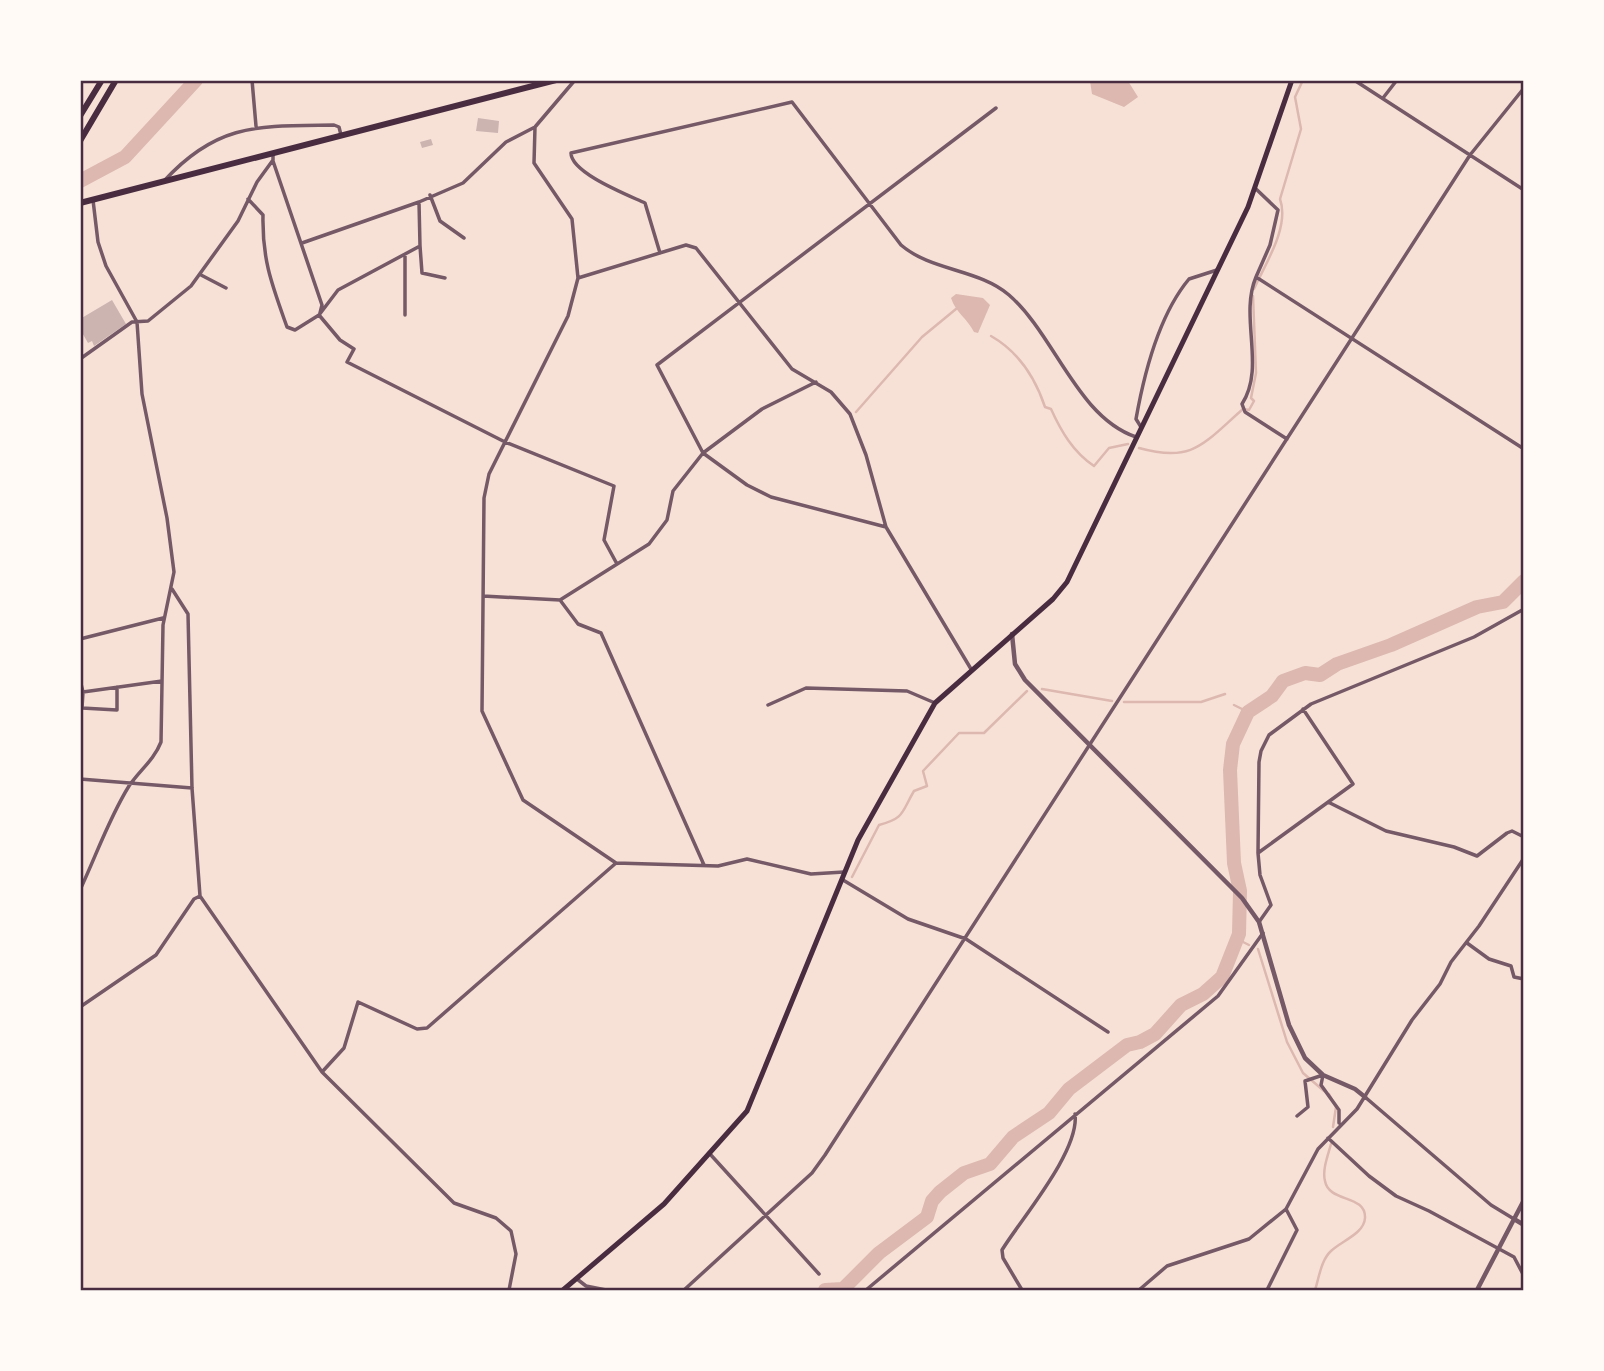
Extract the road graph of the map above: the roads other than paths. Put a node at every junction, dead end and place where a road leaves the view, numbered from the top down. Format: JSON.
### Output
{"nodes":[{"id":1,"x":102,"y":80,"type":"edge"},
{"id":2,"x":116,"y":80,"type":"edge"},
{"id":3,"x":252,"y":80,"type":"edge"},
{"id":4,"x":575,"y":80,"type":"edge"},
{"id":5,"x":1292,"y":80,"type":"edge"},
{"id":6,"x":1354,"y":80,"type":"edge"},
{"id":7,"x":1397,"y":80,"type":"edge"},
{"id":8,"x":551,"y":81,"type":"edge"},
{"id":9,"x":1524,"y":88,"type":"edge"},
{"id":10,"x":1383,"y":98,"type":"junction"},
{"id":11,"x":996,"y":108,"type":"dead end"},
{"id":12,"x":80,"y":116,"type":"edge"},
{"id":13,"x":256,"y":126,"type":"junction"},
{"id":14,"x":535,"y":127,"type":"junction"},
{"id":15,"x":341,"y":135,"type":"junction"},
{"id":16,"x":80,"y":141,"type":"edge"},
{"id":17,"x":1470,"y":155,"type":"junction"},
{"id":18,"x":273,"y":157,"type":"junction"},
{"id":19,"x":164,"y":181,"type":"junction"},
{"id":20,"x":1255,"y":188,"type":"junction"},
{"id":21,"x":1524,"y":190,"type":"edge"},
{"id":22,"x":430,"y":195,"type":"junction"},
{"id":23,"x":248,"y":199,"type":"junction"},
{"id":24,"x":93,"y":200,"type":"junction"},
{"id":25,"x":870,"y":201,"type":"junction"},
{"id":26,"x":419,"y":202,"type":"junction"},
{"id":27,"x":80,"y":204,"type":"edge"},
{"id":28,"x":464,"y":238,"type":"dead end"},
{"id":29,"x":302,"y":243,"type":"junction"},
{"id":30,"x":420,"y":246,"type":"junction"},
{"id":31,"x":660,"y":253,"type":"junction"},
{"id":32,"x":405,"y":254,"type":"junction"},
{"id":33,"x":1217,"y":270,"type":"junction"},
{"id":34,"x":201,"y":275,"type":"junction"},
{"id":35,"x":1256,"y":277,"type":"junction"},
{"id":36,"x":445,"y":278,"type":"dead end"},
{"id":37,"x":578,"y":278,"type":"junction"},
{"id":38,"x":226,"y":288,"type":"dead end"},
{"id":39,"x":738,"y":303,"type":"junction"},
{"id":40,"x":319,"y":315,"type":"junction"},
{"id":41,"x":405,"y":315,"type":"dead end"},
{"id":42,"x":137,"y":322,"type":"junction"},
{"id":43,"x":1352,"y":339,"type":"junction"},
{"id":44,"x":80,"y":359,"type":"edge"},
{"id":45,"x":816,"y":382,"type":"junction"},
{"id":46,"x":1141,"y":426,"type":"junction"},
{"id":47,"x":1136,"y":437,"type":"junction"},
{"id":48,"x":1287,"y":439,"type":"junction"},
{"id":49,"x":505,"y":442,"type":"junction"},
{"id":50,"x":1524,"y":449,"type":"edge"},
{"id":51,"x":703,"y":453,"type":"junction"},
{"id":52,"x":886,"y":527,"type":"junction"},
{"id":53,"x":617,"y":564,"type":"junction"},
{"id":54,"x":172,"y":589,"type":"junction"},
{"id":55,"x":483,"y":596,"type":"junction"},
{"id":56,"x":560,"y":600,"type":"junction"},
{"id":57,"x":1524,"y":609,"type":"edge"},
{"id":58,"x":164,"y":618,"type":"junction"},
{"id":59,"x":1012,"y":634,"type":"junction"},
{"id":60,"x":80,"y":639,"type":"edge"},
{"id":61,"x":971,"y":669,"type":"junction"},
{"id":62,"x":80,"y":680,"type":"edge"},
{"id":63,"x":162,"y":681,"type":"junction"},
{"id":64,"x":117,"y":687,"type":"junction"},
{"id":65,"x":83,"y":692,"type":"junction"},
{"id":66,"x":935,"y":703,"type":"junction"},
{"id":67,"x":768,"y":705,"type":"dead end"},
{"id":68,"x":1303,"y":709,"type":"junction"},
{"id":69,"x":1090,"y":745,"type":"junction"},
{"id":70,"x":80,"y":779,"type":"edge"},
{"id":71,"x":131,"y":784,"type":"junction"},
{"id":72,"x":191,"y":788,"type":"junction"},
{"id":73,"x":1330,"y":803,"type":"junction"},
{"id":74,"x":1524,"y":837,"type":"edge"},
{"id":75,"x":1258,"y":853,"type":"junction"},
{"id":76,"x":1524,"y":858,"type":"edge"},
{"id":77,"x":616,"y":863,"type":"junction"},
{"id":78,"x":704,"y":865,"type":"junction"},
{"id":79,"x":846,"y":872,"type":"junction"},
{"id":80,"x":844,"y":880,"type":"junction"},
{"id":81,"x":80,"y":890,"type":"edge"},
{"id":82,"x":200,"y":896,"type":"junction"},
{"id":83,"x":1259,"y":921,"type":"junction"},
{"id":84,"x":1263,"y":933,"type":"junction"},
{"id":85,"x":965,"y":939,"type":"junction"},
{"id":86,"x":1467,"y":943,"type":"junction"},
{"id":87,"x":1524,"y":979,"type":"edge"},
{"id":88,"x":80,"y":1007,"type":"edge"},
{"id":89,"x":1108,"y":1032,"type":"dead end"},
{"id":90,"x":322,"y":1072,"type":"junction"},
{"id":91,"x":1323,"y":1075,"type":"junction"},
{"id":92,"x":1365,"y":1097,"type":"junction"},
{"id":93,"x":1075,"y":1114,"type":"junction"},
{"id":94,"x":1297,"y":1116,"type":"dead end"},
{"id":95,"x":1339,"y":1126,"type":"junction"},
{"id":96,"x":1328,"y":1138,"type":"junction"},
{"id":97,"x":710,"y":1154,"type":"junction"},
{"id":98,"x":1524,"y":1200,"type":"edge"},
{"id":99,"x":1286,"y":1209,"type":"junction"},
{"id":100,"x":767,"y":1215,"type":"junction"},
{"id":101,"x":1514,"y":1219,"type":"junction"},
{"id":102,"x":1524,"y":1225,"type":"edge"},
{"id":103,"x":1499,"y":1248,"type":"junction"},
{"id":104,"x":819,"y":1274,"type":"dead end"},
{"id":105,"x":1524,"y":1276,"type":"edge"},
{"id":106,"x":577,"y":1279,"type":"junction"},
{"id":107,"x":509,"y":1290,"type":"edge"},
{"id":108,"x":563,"y":1290,"type":"edge"},
{"id":109,"x":606,"y":1290,"type":"edge"},
{"id":110,"x":684,"y":1290,"type":"edge"},
{"id":111,"x":866,"y":1290,"type":"edge"},
{"id":112,"x":1022,"y":1290,"type":"edge"},
{"id":113,"x":1139,"y":1290,"type":"edge"},
{"id":114,"x":1267,"y":1290,"type":"edge"},
{"id":115,"x":1477,"y":1290,"type":"edge"}],
"edges":[{"from":1,"to":12,"type":"highway"},
{"from":2,"to":16,"type":"highway"},
{"from":3,"to":13,"type":"street"},
{"from":4,"to":14,"type":"street"},
{"from":5,"to":20,"type":"main road"},
{"from":6,"to":10,"type":"street"},
{"from":7,"to":10,"type":"street"},
{"from":8,"to":15,"type":"highway"},
{"from":9,"to":17,"type":"street"},
{"from":10,"to":17,"type":"street"},
{"from":11,"to":25,"type":"street"},
{"from":13,"to":15,"type":"street"},
{"from":13,"to":19,"type":"street"},
{"from":14,"to":22,"type":"street"},
{"from":14,"to":37,"type":"street"},
{"from":15,"to":18,"type":"highway"},
{"from":17,"to":21,"type":"street"},
{"from":17,"to":43,"type":"street"},
{"from":18,"to":19,"type":"highway"},
{"from":18,"to":23,"type":"street"},
{"from":18,"to":29,"type":"street"},
{"from":19,"to":24,"type":"highway"},
{"from":20,"to":33,"type":"main road"},
{"from":20,"to":35,"type":"street"},
{"from":22,"to":26,"type":"street"},
{"from":22,"to":28,"type":"street"},
{"from":23,"to":34,"type":"street"},
{"from":23,"to":40,"type":"street"},
{"from":24,"to":27,"type":"highway"},
{"from":24,"to":42,"type":"street"},
{"from":25,"to":31,"type":"street"},
{"from":25,"to":39,"type":"street"},
{"from":25,"to":47,"type":"street"},
{"from":26,"to":29,"type":"street"},
{"from":26,"to":30,"type":"street"},
{"from":29,"to":40,"type":"street"},
{"from":30,"to":32,"type":"street"},
{"from":30,"to":36,"type":"street"},
{"from":31,"to":37,"type":"street"},
{"from":31,"to":39,"type":"street"},
{"from":32,"to":40,"type":"street"},
{"from":32,"to":41,"type":"street"},
{"from":33,"to":46,"type":"main road"},
{"from":33,"to":46,"type":"street"},
{"from":34,"to":38,"type":"street"},
{"from":34,"to":42,"type":"street"},
{"from":35,"to":43,"type":"street"},
{"from":35,"to":48,"type":"street"},
{"from":37,"to":49,"type":"street"},
{"from":39,"to":45,"type":"street"},
{"from":39,"to":51,"type":"street"},
{"from":40,"to":49,"type":"street"},
{"from":42,"to":44,"type":"street"},
{"from":42,"to":54,"type":"street"},
{"from":43,"to":48,"type":"street"},
{"from":43,"to":50,"type":"street"},
{"from":45,"to":51,"type":"street"},
{"from":45,"to":52,"type":"street"},
{"from":46,"to":47,"type":"main road"},
{"from":47,"to":59,"type":"main road"},
{"from":48,"to":69,"type":"street"},
{"from":49,"to":53,"type":"street"},
{"from":49,"to":55,"type":"street"},
{"from":51,"to":52,"type":"street"},
{"from":51,"to":53,"type":"street"},
{"from":52,"to":61,"type":"street"},
{"from":53,"to":56,"type":"street"},
{"from":54,"to":58,"type":"street"},
{"from":54,"to":72,"type":"street"},
{"from":55,"to":56,"type":"street"},
{"from":55,"to":77,"type":"street"},
{"from":56,"to":78,"type":"street"},
{"from":57,"to":68,"type":"street"},
{"from":58,"to":60,"type":"street"},
{"from":58,"to":63,"type":"street"},
{"from":59,"to":61,"type":"main road"},
{"from":59,"to":69,"type":"street"},
{"from":61,"to":66,"type":"main road"},
{"from":62,"to":65,"type":"street"},
{"from":63,"to":64,"type":"street"},
{"from":63,"to":71,"type":"street"},
{"from":64,"to":65,"type":"street"},
{"from":64,"to":65,"type":"street"},
{"from":66,"to":67,"type":"street"},
{"from":66,"to":79,"type":"main road"},
{"from":68,"to":73,"type":"street"},
{"from":68,"to":75,"type":"street"},
{"from":69,"to":83,"type":"street"},
{"from":69,"to":85,"type":"street"},
{"from":70,"to":71,"type":"street"},
{"from":71,"to":72,"type":"street"},
{"from":71,"to":81,"type":"street"},
{"from":72,"to":82,"type":"street"},
{"from":73,"to":74,"type":"street"},
{"from":73,"to":75,"type":"street"},
{"from":75,"to":83,"type":"street"},
{"from":76,"to":86,"type":"street"},
{"from":77,"to":78,"type":"street"},
{"from":77,"to":90,"type":"street"},
{"from":78,"to":79,"type":"street"},
{"from":79,"to":80,"type":"main road"},
{"from":80,"to":85,"type":"street"},
{"from":80,"to":97,"type":"main road"},
{"from":82,"to":88,"type":"street"},
{"from":82,"to":90,"type":"street"},
{"from":83,"to":84,"type":"street"},
{"from":84,"to":91,"type":"street"},
{"from":84,"to":93,"type":"street"},
{"from":85,"to":89,"type":"street"},
{"from":85,"to":100,"type":"street"},
{"from":86,"to":87,"type":"street"},
{"from":86,"to":92,"type":"street"},
{"from":90,"to":107,"type":"street"},
{"from":91,"to":92,"type":"street"},
{"from":91,"to":94,"type":"street"},
{"from":91,"to":95,"type":"street"},
{"from":92,"to":95,"type":"street"},
{"from":92,"to":101,"type":"street"},
{"from":93,"to":111,"type":"street"},
{"from":93,"to":112,"type":"street"},
{"from":95,"to":96,"type":"street"},
{"from":96,"to":99,"type":"street"},
{"from":96,"to":103,"type":"street"},
{"from":97,"to":100,"type":"street"},
{"from":97,"to":106,"type":"main road"},
{"from":98,"to":101,"type":"street"},
{"from":99,"to":113,"type":"street"},
{"from":99,"to":114,"type":"street"},
{"from":100,"to":104,"type":"street"},
{"from":100,"to":110,"type":"street"},
{"from":101,"to":102,"type":"street"},
{"from":101,"to":103,"type":"street"},
{"from":103,"to":105,"type":"street"},
{"from":103,"to":115,"type":"street"},
{"from":106,"to":108,"type":"main road"},
{"from":106,"to":109,"type":"street"}]}
